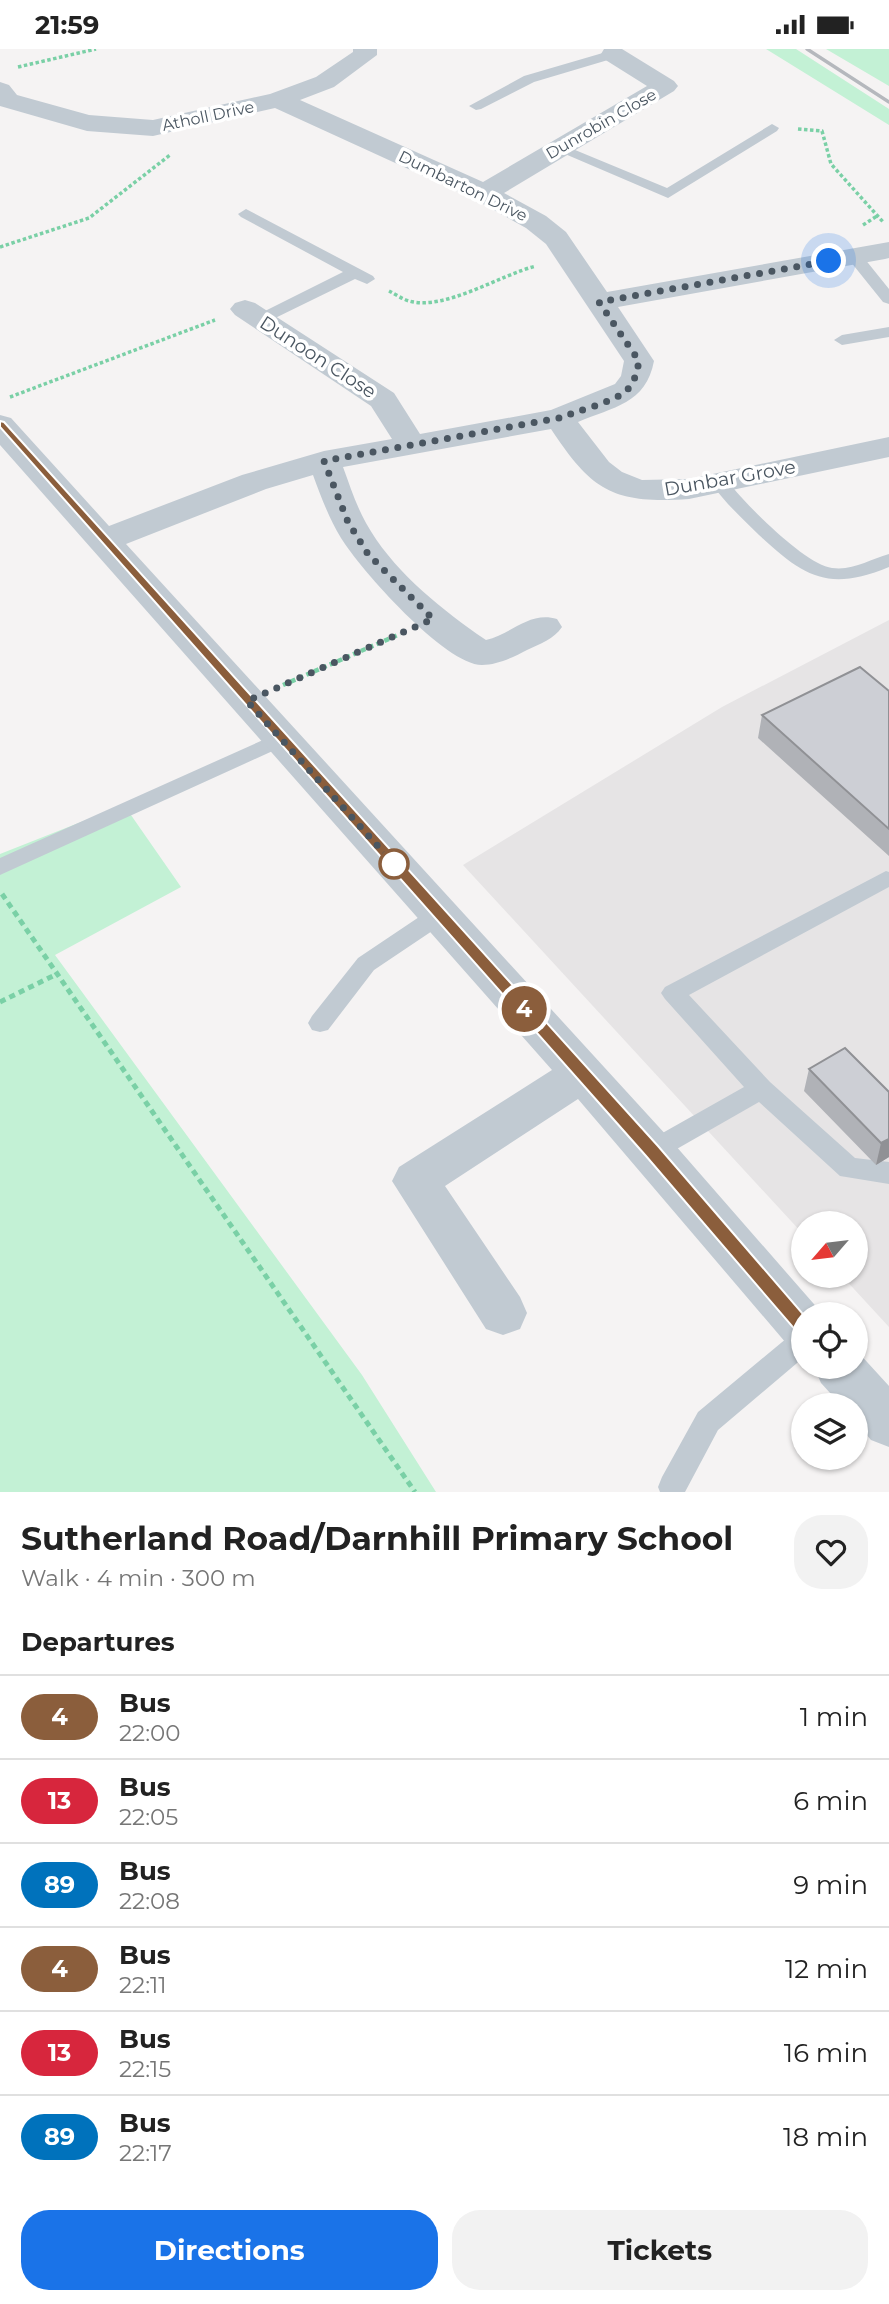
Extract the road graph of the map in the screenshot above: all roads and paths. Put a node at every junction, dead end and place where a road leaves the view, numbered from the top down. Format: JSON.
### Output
{"nodes":[{"id":1,"x":96,"y":49,"type":"edge"},
{"id":2,"x":365,"y":49,"type":"edge"},
{"id":3,"x":613,"y":54,"type":"joint"},
{"id":4,"x":6,"y":79,"type":"edge"},
{"id":5,"x":278,"y":100,"type":"junction"},
{"id":6,"x":476,"y":106,"type":"dead end"},
{"id":7,"x":193,"y":120,"type":"junction"},
{"id":8,"x":772,"y":128,"type":"joint"},
{"id":9,"x":558,"y":148,"type":"junction"},
{"id":10,"x":484,"y":193,"type":"junction"},
{"id":11,"x":246,"y":214,"type":"dead end"},
{"id":12,"x":878,"y":230,"type":"edge"},
{"id":13,"x":0,"y":247,"type":"edge"},
{"id":14,"x":854,"y":256,"type":"junction"},
{"id":15,"x":571,"y":260,"type":"junction"},
{"id":16,"x":360,"y":276,"type":"junction"},
{"id":17,"x":889,"y":299,"type":"edge"},
{"id":18,"x":599,"y":302,"type":"junction"},
{"id":19,"x":253,"y":314,"type":"junction"},
{"id":20,"x":889,"y":332,"type":"edge"},
{"id":21,"x":842,"y":340,"type":"dead end"},
{"id":22,"x":0,"y":400,"type":"edge"},
{"id":23,"x":559,"y":418,"type":"junction"},
{"id":24,"x":0,"y":425,"type":"edge"},
{"id":25,"x":411,"y":444,"type":"junction"},
{"id":26,"x":889,"y":447,"type":"edge"},
{"id":27,"x":324,"y":461,"type":"junction"},
{"id":28,"x":719,"y":482,"type":"junction"},
{"id":29,"x":104,"y":540,"type":"junction"},
{"id":30,"x":889,"y":560,"type":"edge"},
{"id":31,"x":433,"y":619,"type":"junction"},
{"id":32,"x":544,"y":627,"type":"dead end"},
{"id":33,"x":247,"y":701,"type":"junction"},
{"id":34,"x":281,"y":739,"type":"junction"},
{"id":35,"x":0,"y":867,"type":"edge"},
{"id":36,"x":886,"y":879,"type":"dead end"},
{"id":37,"x":0,"y":891,"type":"edge"},
{"id":38,"x":439,"y":915,"type":"junction"},
{"id":39,"x":57,"y":974,"type":"junction"},
{"id":40,"x":0,"y":1002,"type":"edge"},
{"id":41,"x":320,"y":1023,"type":"dead end"},
{"id":42,"x":582,"y":1074,"type":"junction"},
{"id":43,"x":761,"y":1089,"type":"junction"},
{"id":44,"x":652,"y":1151,"type":"junction"},
{"id":45,"x":889,"y":1173,"type":"edge"},
{"id":46,"x":503,"y":1313,"type":"dead end"},
{"id":47,"x":791,"y":1313,"type":"edge"},
{"id":48,"x":791,"y":1352,"type":"edge"},
{"id":49,"x":850,"y":1379,"type":"edge"},
{"id":50,"x":889,"y":1423,"type":"edge"},
{"id":51,"x":672,"y":1487,"type":"dead end"},
{"id":52,"x":415,"y":1492,"type":"edge"}],
"edges":[{"from":1,"to":4,"type":"path"},
{"from":2,"to":5,"type":"street","name":"Atholl Drive"},
{"from":3,"to":6,"type":"lane"},
{"from":3,"to":9,"type":"street","name":"Dunrobin Close"},
{"from":4,"to":7,"type":"street","name":"Atholl Drive"},
{"from":5,"to":7,"type":"street","name":"Atholl Drive"},
{"from":5,"to":10,"type":"street","name":"Dumbarton Drive"},
{"from":7,"to":13,"type":"path"},
{"from":8,"to":9,"type":"lane"},
{"from":8,"to":12,"type":"path"},
{"from":9,"to":10,"type":"street","name":"Dunrobin Close"},
{"from":10,"to":15,"type":"street","name":"Dumbarton Drive"},
{"from":11,"to":16,"type":"lane"},
{"from":12,"to":14,"type":"street"},
{"from":14,"to":17,"type":"lane"},
{"from":14,"to":18,"type":"street"},
{"from":15,"to":16,"type":"path"},
{"from":15,"to":18,"type":"street","name":"Dumbarton Drive"},
{"from":16,"to":19,"type":"lane"},
{"from":18,"to":23,"type":"street","name":"Dumbarton Drive"},
{"from":19,"to":22,"type":"path"},
{"from":19,"to":25,"type":"street","name":"Dunoon Close"},
{"from":20,"to":21,"type":"lane"},
{"from":23,"to":25,"type":"street","name":"Dumbarton Drive"},
{"from":23,"to":28,"type":"street","name":"Dunbar Grove"},
{"from":24,"to":29,"type":"street"},
{"from":25,"to":27,"type":"street","name":"Dumbarton Drive"},
{"from":26,"to":28,"type":"street","name":"Dunbar Grove"},
{"from":27,"to":29,"type":"street","name":"Dumbarton Drive"},
{"from":27,"to":31,"type":"street"},
{"from":28,"to":30,"type":"lane"},
{"from":29,"to":33,"type":"street"},
{"from":31,"to":32,"type":"street"},
{"from":31,"to":33,"type":"path"},
{"from":33,"to":34,"type":"street"},
{"from":34,"to":35,"type":"lane"},
{"from":34,"to":38,"type":"street"},
{"from":36,"to":43,"type":"lane"},
{"from":37,"to":39,"type":"path"},
{"from":38,"to":41,"type":"lane"},
{"from":38,"to":42,"type":"street"},
{"from":39,"to":40,"type":"path"},
{"from":39,"to":52,"type":"path"},
{"from":42,"to":44,"type":"street"},
{"from":42,"to":46,"type":"street"},
{"from":43,"to":44,"type":"lane"},
{"from":43,"to":45,"type":"lane"},
{"from":44,"to":47,"type":"street"},
{"from":48,"to":51,"type":"lane"},
{"from":49,"to":50,"type":"street"}]}
